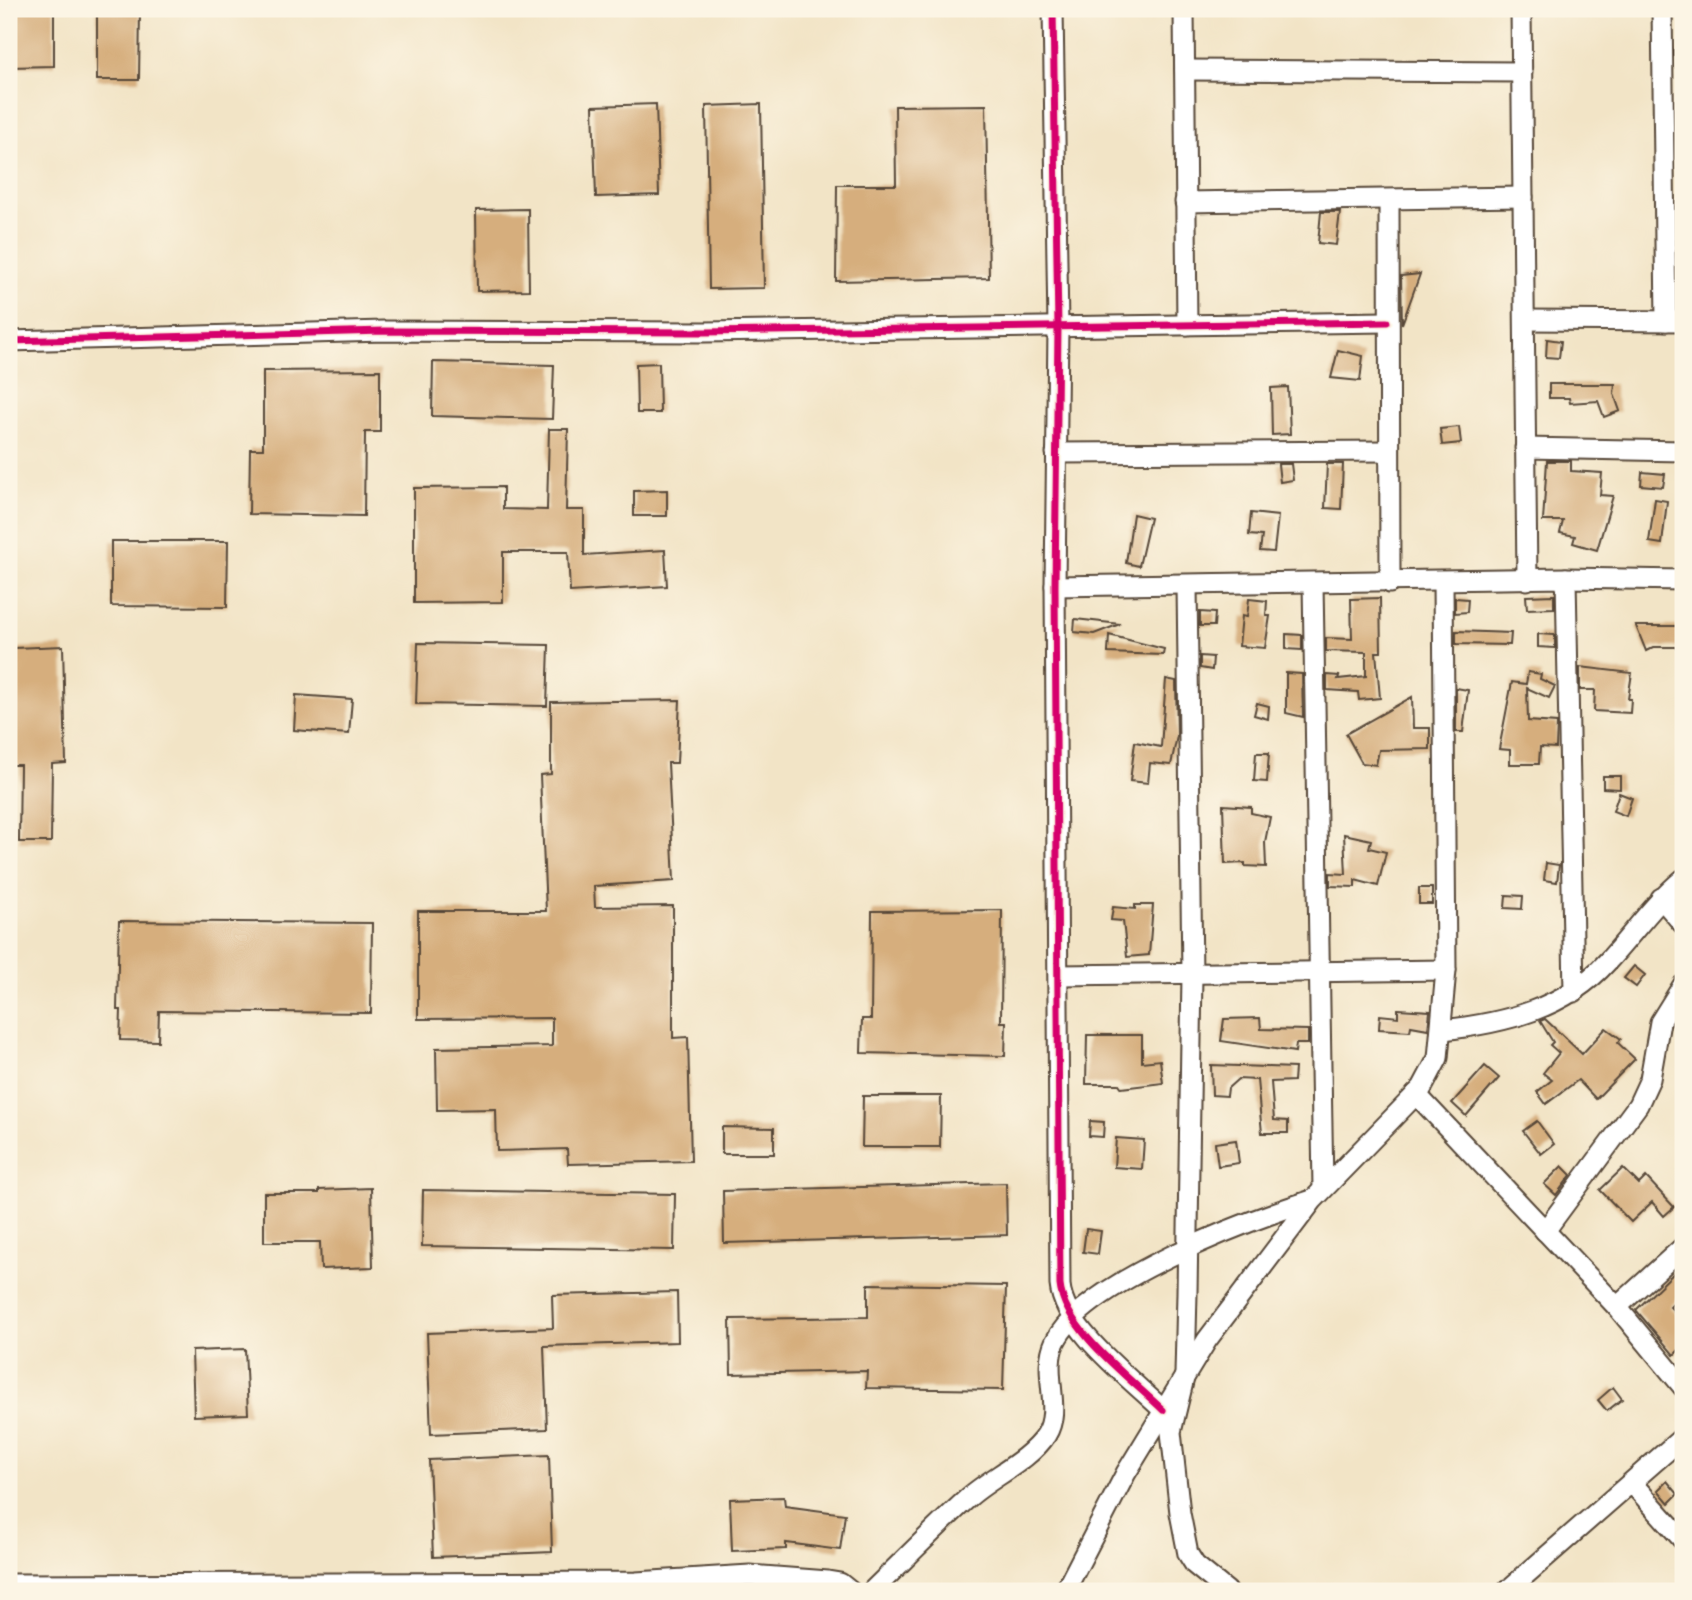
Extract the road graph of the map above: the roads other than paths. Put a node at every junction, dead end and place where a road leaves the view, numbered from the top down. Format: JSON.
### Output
{"nodes":[{"id":1,"x":1053,"y":9,"type":"edge"},
{"id":2,"x":1184,"y":9,"type":"edge"},
{"id":3,"x":1521,"y":9,"type":"edge"},
{"id":4,"x":1662,"y":9,"type":"edge"},
{"id":5,"x":1674,"y":63,"type":"edge"},
{"id":6,"x":1185,"y":70,"type":"junction"},
{"id":7,"x":1522,"y":72,"type":"junction"},
{"id":8,"x":1675,"y":194,"type":"edge"},
{"id":9,"x":1523,"y":197,"type":"junction"},
{"id":10,"x":1389,"y":200,"type":"junction"},
{"id":11,"x":1185,"y":202,"type":"junction"},
{"id":12,"x":1525,"y":320,"type":"junction"},
{"id":13,"x":1675,"y":321,"type":"edge"},
{"id":14,"x":1387,"y":322,"type":"junction"},
{"id":15,"x":1186,"y":325,"type":"junction"},
{"id":16,"x":1058,"y":327,"type":"junction"},
{"id":17,"x":9,"y":341,"type":"edge"},
{"id":18,"x":1525,"y":448,"type":"junction"},
{"id":19,"x":1389,"y":451,"type":"junction"},
{"id":20,"x":1683,"y":451,"type":"edge"},
{"id":21,"x":1056,"y":453,"type":"junction"},
{"id":22,"x":1566,"y":578,"type":"junction"},
{"id":23,"x":1527,"y":580,"type":"junction"},
{"id":24,"x":1683,"y":580,"type":"edge"},
{"id":25,"x":1443,"y":581,"type":"junction"},
{"id":26,"x":1313,"y":583,"type":"junction"},
{"id":27,"x":1390,"y":583,"type":"junction"},
{"id":28,"x":1055,"y":586,"type":"junction"},
{"id":29,"x":1187,"y":586,"type":"junction"},
{"id":30,"x":1683,"y":879,"type":"edge"},
{"id":31,"x":1661,"y":898,"type":"junction"},
{"id":32,"x":1683,"y":924,"type":"edge"},
{"id":33,"x":1320,"y":970,"type":"junction"},
{"id":34,"x":1446,"y":970,"type":"junction"},
{"id":35,"x":1059,"y":975,"type":"junction"},
{"id":36,"x":1192,"y":975,"type":"junction"},
{"id":37,"x":1683,"y":985,"type":"edge"},
{"id":38,"x":1574,"y":992,"type":"junction"},
{"id":39,"x":1443,"y":1030,"type":"junction"},
{"id":40,"x":1416,"y":1094,"type":"junction"},
{"id":41,"x":1318,"y":1194,"type":"junction"},
{"id":42,"x":1545,"y":1231,"type":"junction"},
{"id":43,"x":1683,"y":1247,"type":"edge"},
{"id":44,"x":1186,"y":1250,"type":"junction"},
{"id":45,"x":1617,"y":1307,"type":"junction"},
{"id":46,"x":1072,"y":1318,"type":"junction"},
{"id":47,"x":1185,"y":1374,"type":"junction"},
{"id":48,"x":1683,"y":1387,"type":"edge"},
{"id":49,"x":1163,"y":1410,"type":"junction"},
{"id":50,"x":1683,"y":1437,"type":"edge"},
{"id":51,"x":1632,"y":1483,"type":"junction"},
{"id":52,"x":1683,"y":1540,"type":"edge"},
{"id":53,"x":9,"y":1584,"type":"edge"},
{"id":54,"x":652,"y":1586,"type":"edge"},
{"id":55,"x":145,"y":1587,"type":"edge"},
{"id":56,"x":277,"y":1587,"type":"edge"},
{"id":57,"x":400,"y":1587,"type":"edge"},
{"id":58,"x":526,"y":1587,"type":"edge"},
{"id":59,"x":1519,"y":1587,"type":"edge"},
{"id":60,"x":54,"y":1588,"type":"edge"},
{"id":61,"x":850,"y":1591,"type":"edge"},
{"id":62,"x":872,"y":1591,"type":"edge"},
{"id":63,"x":1065,"y":1591,"type":"edge"},
{"id":64,"x":1227,"y":1591,"type":"edge"}],
"edges":[{"from":1,"to":16,"type":"street"},
{"from":2,"to":6,"type":"street"},
{"from":3,"to":7,"type":"street"},
{"from":4,"to":5,"type":"street"},
{"from":5,"to":8,"type":"street"},
{"from":6,"to":7,"type":"street"},
{"from":6,"to":11,"type":"street"},
{"from":7,"to":9,"type":"street"},
{"from":8,"to":13,"type":"street"},
{"from":9,"to":10,"type":"street"},
{"from":9,"to":12,"type":"street"},
{"from":10,"to":11,"type":"street"},
{"from":10,"to":14,"type":"street"},
{"from":11,"to":15,"type":"street"},
{"from":12,"to":13,"type":"street"},
{"from":12,"to":18,"type":"street"},
{"from":14,"to":15,"type":"street"},
{"from":14,"to":19,"type":"street"},
{"from":15,"to":16,"type":"street"},
{"from":16,"to":17,"type":"street"},
{"from":16,"to":21,"type":"street"},
{"from":18,"to":20,"type":"street"},
{"from":18,"to":23,"type":"street"},
{"from":19,"to":21,"type":"street"},
{"from":19,"to":27,"type":"street"},
{"from":21,"to":28,"type":"street"},
{"from":22,"to":23,"type":"street"},
{"from":22,"to":24,"type":"street"},
{"from":22,"to":38,"type":"street"},
{"from":23,"to":25,"type":"street"},
{"from":25,"to":27,"type":"street"},
{"from":25,"to":34,"type":"street"},
{"from":26,"to":27,"type":"street"},
{"from":26,"to":29,"type":"street"},
{"from":26,"to":33,"type":"street"},
{"from":28,"to":29,"type":"street"},
{"from":28,"to":35,"type":"street"},
{"from":29,"to":36,"type":"street"},
{"from":30,"to":31,"type":"street"},
{"from":31,"to":32,"type":"street"},
{"from":31,"to":38,"type":"street"},
{"from":33,"to":34,"type":"street"},
{"from":33,"to":36,"type":"street"},
{"from":33,"to":41,"type":"street"},
{"from":34,"to":39,"type":"street"},
{"from":35,"to":36,"type":"street"},
{"from":35,"to":46,"type":"street"},
{"from":36,"to":44,"type":"street"},
{"from":37,"to":42,"type":"street"},
{"from":38,"to":39,"type":"street"},
{"from":39,"to":40,"type":"street"},
{"from":40,"to":41,"type":"street"},
{"from":40,"to":42,"type":"street"},
{"from":41,"to":44,"type":"street"},
{"from":41,"to":47,"type":"street"},
{"from":42,"to":45,"type":"street"},
{"from":43,"to":45,"type":"street"},
{"from":44,"to":46,"type":"street"},
{"from":44,"to":47,"type":"street"},
{"from":45,"to":48,"type":"street"},
{"from":46,"to":49,"type":"street"},
{"from":46,"to":62,"type":"street"},
{"from":47,"to":49,"type":"street"},
{"from":47,"to":64,"type":"street"},
{"from":49,"to":63,"type":"street"},
{"from":50,"to":51,"type":"street"},
{"from":51,"to":52,"type":"street"},
{"from":51,"to":59,"type":"street"},
{"from":53,"to":60,"type":"street"},
{"from":54,"to":58,"type":"street"},
{"from":54,"to":61,"type":"street"},
{"from":55,"to":56,"type":"street"},
{"from":55,"to":60,"type":"street"},
{"from":56,"to":57,"type":"street"},
{"from":57,"to":58,"type":"street"}]}
